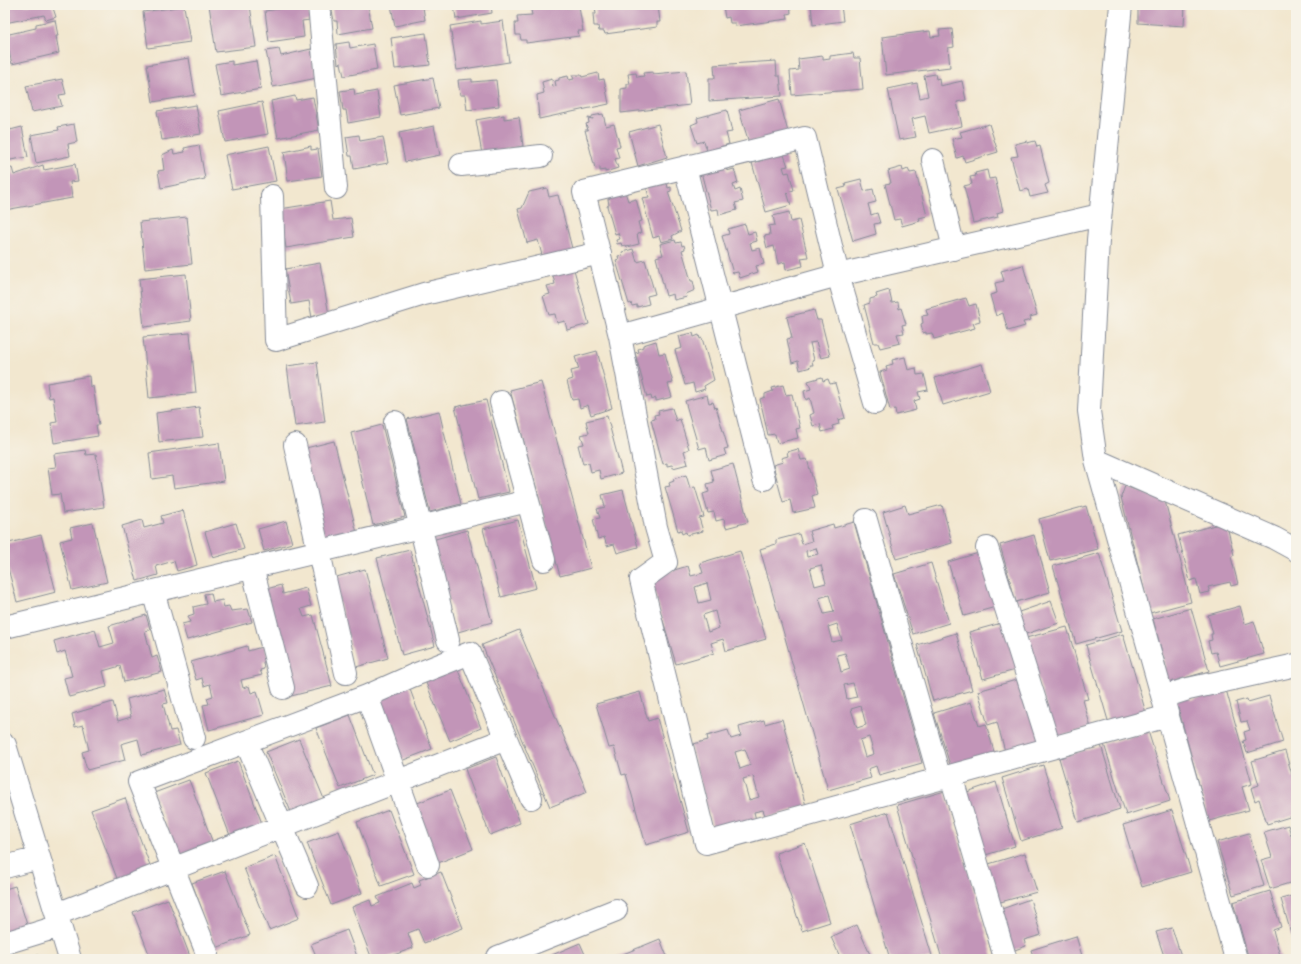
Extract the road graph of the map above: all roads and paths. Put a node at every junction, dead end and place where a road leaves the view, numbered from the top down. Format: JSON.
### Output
{"nodes":[{"id":1,"x":319,"y":5,"type":"edge"},
{"id":2,"x":1121,"y":5,"type":"edge"},
{"id":3,"x":541,"y":156,"type":"dead end"},
{"id":4,"x":933,"y":160,"type":"dead end"},
{"id":5,"x":461,"y":165,"type":"dead end"},
{"id":6,"x":685,"y":167,"type":"junction"},
{"id":7,"x":336,"y":188,"type":"dead end"},
{"id":8,"x":272,"y":196,"type":"dead end"},
{"id":9,"x":1100,"y":216,"type":"junction"},
{"id":10,"x":954,"y":249,"type":"junction"},
{"id":11,"x":600,"y":253,"type":"junction"},
{"id":12,"x":838,"y":275,"type":"junction"},
{"id":13,"x":720,"y":308,"type":"junction"},
{"id":14,"x":620,"y":336,"type":"junction"},
{"id":15,"x":501,"y":402,"type":"dead end"},
{"id":16,"x":875,"y":403,"type":"dead end"},
{"id":17,"x":395,"y":422,"type":"dead end"},
{"id":18,"x":295,"y":445,"type":"dead end"},
{"id":19,"x":1096,"y":460,"type":"junction"},
{"id":20,"x":764,"y":479,"type":"dead end"},
{"id":21,"x":528,"y":500,"type":"junction"},
{"id":22,"x":866,"y":520,"type":"dead end"},
{"id":23,"x":420,"y":527,"type":"junction"},
{"id":24,"x":987,"y":548,"type":"dead end"},
{"id":25,"x":1296,"y":550,"type":"edge"},
{"id":26,"x":319,"y":551,"type":"junction"},
{"id":27,"x":544,"y":560,"type":"dead end"},
{"id":28,"x":252,"y":567,"type":"junction"},
{"id":29,"x":153,"y":591,"type":"junction"},
{"id":30,"x":5,"y":627,"type":"edge"},
{"id":31,"x":448,"y":640,"type":"dead end"},
{"id":32,"x":1296,"y":665,"type":"edge"},
{"id":33,"x":346,"y":672,"type":"dead end"},
{"id":34,"x":283,"y":688,"type":"dead end"},
{"id":35,"x":367,"y":696,"type":"junction"},
{"id":36,"x":1165,"y":706,"type":"junction"},
{"id":37,"x":194,"y":738,"type":"dead end"},
{"id":38,"x":506,"y":739,"type":"junction"},
{"id":39,"x":246,"y":742,"type":"junction"},
{"id":40,"x":5,"y":745,"type":"edge"},
{"id":41,"x":1050,"y":748,"type":"junction"},
{"id":42,"x":945,"y":777,"type":"junction"},
{"id":43,"x":398,"y":782,"type":"junction"},
{"id":44,"x":531,"y":798,"type":"dead end"},
{"id":45,"x":282,"y":826,"type":"junction"},
{"id":46,"x":39,"y":858,"type":"junction"},
{"id":47,"x":428,"y":865,"type":"dead end"},
{"id":48,"x":5,"y":867,"type":"edge"},
{"id":49,"x":175,"y":869,"type":"junction"},
{"id":50,"x":307,"y":886,"type":"dead end"},
{"id":51,"x":616,"y":910,"type":"dead end"},
{"id":52,"x":58,"y":920,"type":"junction"},
{"id":53,"x":5,"y":943,"type":"edge"},
{"id":54,"x":207,"y":953,"type":"dead end"},
{"id":55,"x":1005,"y":957,"type":"dead end"},
{"id":56,"x":497,"y":958,"type":"edge"},
{"id":57,"x":70,"y":959,"type":"edge"},
{"id":58,"x":1236,"y":959,"type":"edge"}],
"edges":[{"from":1,"to":7,"type":"street"},
{"from":2,"to":9,"type":"street"},
{"from":3,"to":5,"type":"street"},
{"from":4,"to":10,"type":"street"},
{"from":6,"to":11,"type":"street"},
{"from":6,"to":12,"type":"street"},
{"from":6,"to":13,"type":"street"},
{"from":8,"to":11,"type":"street"},
{"from":9,"to":10,"type":"street"},
{"from":9,"to":19,"type":"street"},
{"from":10,"to":12,"type":"street"},
{"from":11,"to":14,"type":"street"},
{"from":12,"to":13,"type":"street"},
{"from":12,"to":16,"type":"street"},
{"from":13,"to":14,"type":"street"},
{"from":13,"to":20,"type":"street"},
{"from":14,"to":42,"type":"street"},
{"from":15,"to":21,"type":"street"},
{"from":17,"to":23,"type":"street"},
{"from":18,"to":26,"type":"street"},
{"from":19,"to":25,"type":"street"},
{"from":19,"to":36,"type":"street"},
{"from":21,"to":23,"type":"street"},
{"from":21,"to":27,"type":"street"},
{"from":22,"to":42,"type":"street"},
{"from":23,"to":26,"type":"street"},
{"from":23,"to":31,"type":"street"},
{"from":24,"to":41,"type":"street"},
{"from":26,"to":28,"type":"street"},
{"from":26,"to":33,"type":"street"},
{"from":28,"to":29,"type":"street"},
{"from":28,"to":34,"type":"street"},
{"from":29,"to":30,"type":"street"},
{"from":29,"to":37,"type":"street"},
{"from":32,"to":36,"type":"street"},
{"from":35,"to":38,"type":"street"},
{"from":35,"to":39,"type":"street"},
{"from":35,"to":43,"type":"street"},
{"from":36,"to":41,"type":"street"},
{"from":36,"to":58,"type":"street"},
{"from":38,"to":43,"type":"street"},
{"from":38,"to":44,"type":"street"},
{"from":39,"to":45,"type":"street"},
{"from":39,"to":49,"type":"street"},
{"from":40,"to":46,"type":"street"},
{"from":41,"to":42,"type":"street"},
{"from":42,"to":55,"type":"street"},
{"from":43,"to":45,"type":"street"},
{"from":43,"to":47,"type":"street"},
{"from":45,"to":49,"type":"street"},
{"from":45,"to":50,"type":"street"},
{"from":46,"to":48,"type":"street"},
{"from":46,"to":52,"type":"street"},
{"from":49,"to":52,"type":"street"},
{"from":49,"to":54,"type":"street"},
{"from":51,"to":56,"type":"street"},
{"from":52,"to":53,"type":"street"},
{"from":52,"to":57,"type":"street"}]}
